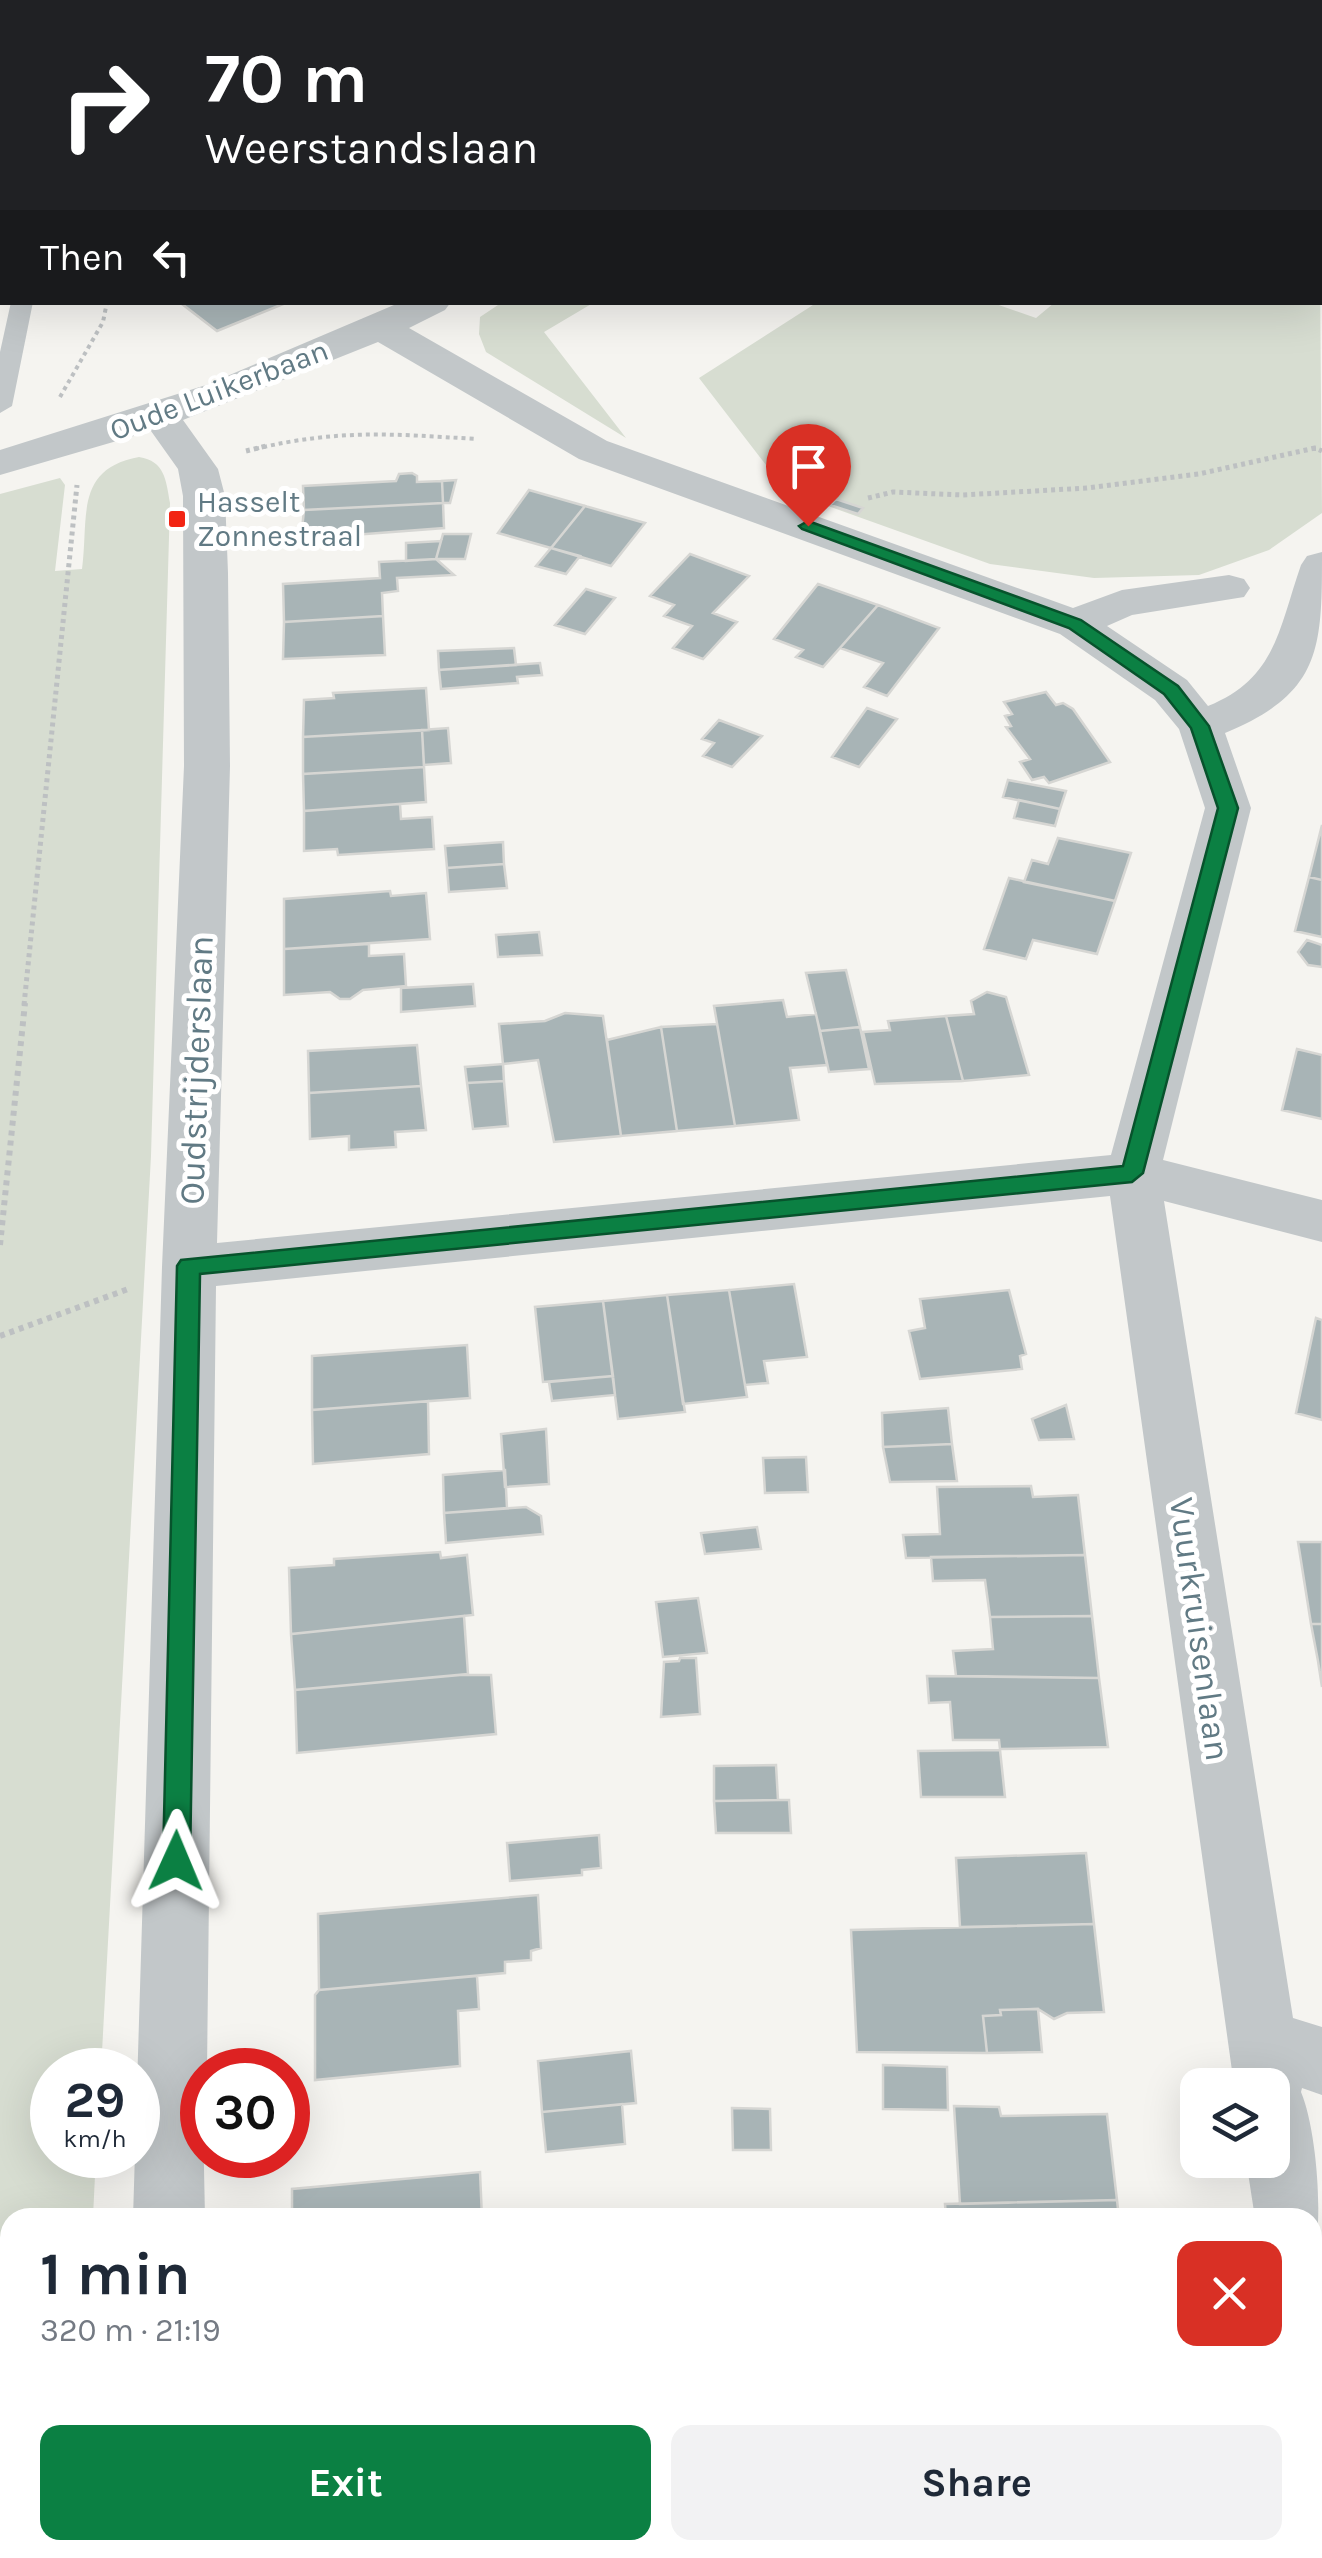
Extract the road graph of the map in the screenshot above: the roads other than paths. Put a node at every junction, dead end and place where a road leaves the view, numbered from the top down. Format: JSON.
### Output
{"nodes":[{"id":1,"x":426,"y":305,"type":"edge"},
{"id":2,"x":13,"y":312,"type":"edge"},
{"id":3,"x":381,"y":328,"type":"junction"},
{"id":4,"x":0,"y":405,"type":"edge"},
{"id":5,"x":160,"y":416,"type":"junction"},
{"id":6,"x":0,"y":463,"type":"edge"},
{"id":7,"x":1322,"y":565,"type":"edge"},
{"id":8,"x":1229,"y":588,"type":"dead end"},
{"id":9,"x":1075,"y":624,"type":"junction"},
{"id":10,"x":1200,"y":726,"type":"junction"},
{"id":11,"x":1132,"y":1173,"type":"junction"},
{"id":12,"x":1322,"y":1220,"type":"edge"},
{"id":13,"x":189,"y":1266,"type":"junction"},
{"id":14,"x":1280,"y":2068,"type":"edge"},
{"id":15,"x":1288,"y":2178,"type":"edge"},
{"id":16,"x":169,"y":2208,"type":"edge"},
{"id":17,"x":1290,"y":2208,"type":"edge"}],
"edges":[{"from":1,"to":3,"type":"street","name":"Oude Luikerbaan"},
{"from":2,"to":4,"type":"lane"},
{"from":3,"to":5,"type":"street","name":"Oude Luikerbaan"},
{"from":3,"to":9,"type":"street"},
{"from":5,"to":6,"type":"street","name":"Oude Luikerbaan"},
{"from":5,"to":13,"type":"street","name":"Oudstrijderslaan"},
{"from":7,"to":10,"type":"street"},
{"from":8,"to":9,"type":"street"},
{"from":9,"to":10,"type":"street"},
{"from":10,"to":11,"type":"street"},
{"from":11,"to":12,"type":"street"},
{"from":11,"to":13,"type":"street"},
{"from":11,"to":14,"type":"street","name":"Vuurkruisenlaan"},
{"from":13,"to":16,"type":"street","name":"Oudstrijderslaan"},
{"from":15,"to":17,"type":"street","name":"Vuurkruisenlaan"}]}
